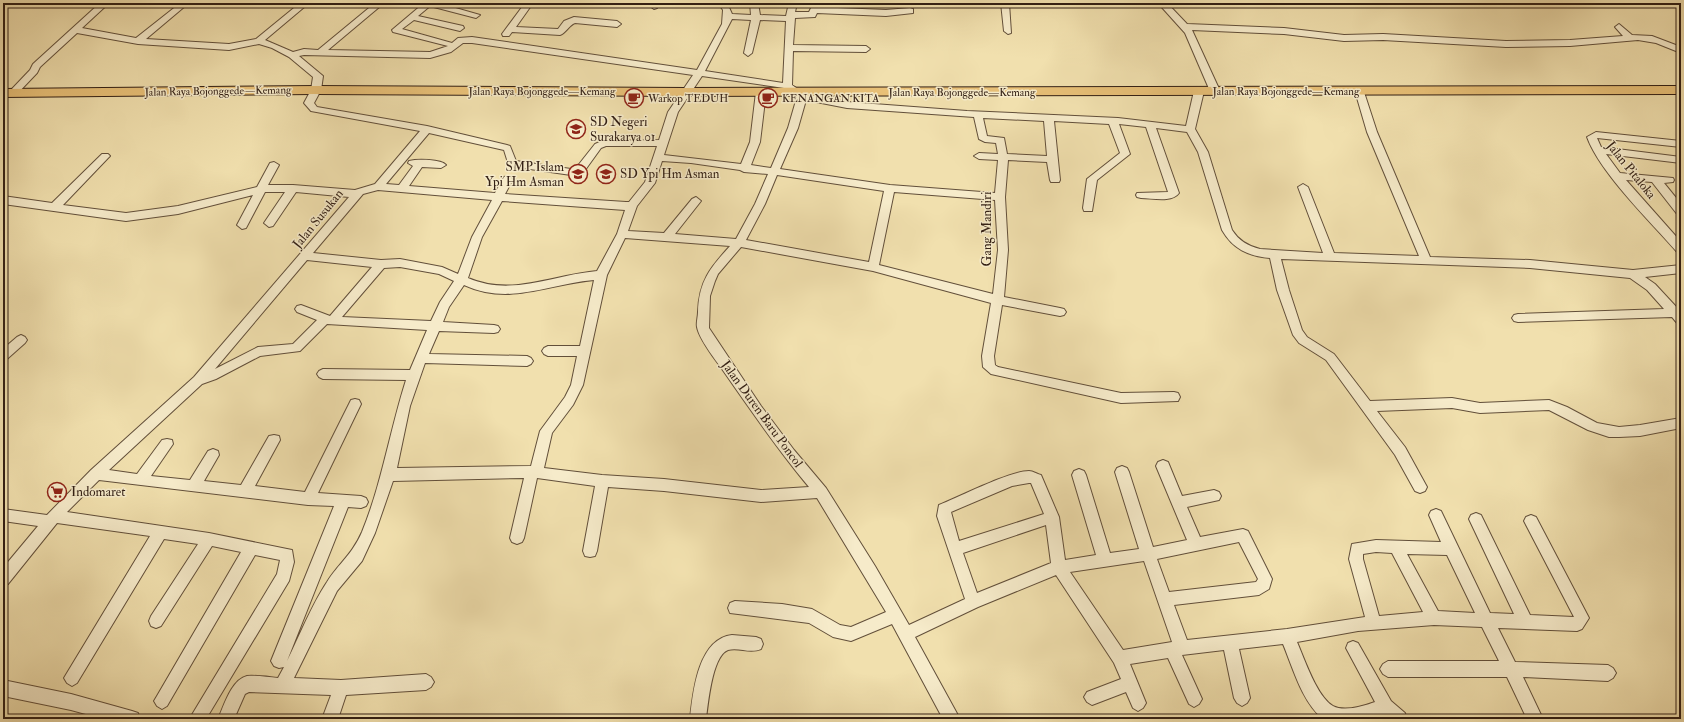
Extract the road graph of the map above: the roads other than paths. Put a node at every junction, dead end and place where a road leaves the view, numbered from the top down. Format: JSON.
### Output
{"nodes":[{"id":1,"x":105,"y":3,"type":"edge"},
{"id":2,"x":167,"y":3,"type":"edge"},
{"id":3,"x":305,"y":3,"type":"edge"},
{"id":4,"x":380,"y":3,"type":"edge"},
{"id":5,"x":429,"y":3,"type":"edge"},
{"id":6,"x":529,"y":3,"type":"edge"},
{"id":7,"x":574,"y":3,"type":"edge"},
{"id":8,"x":723,"y":3,"type":"edge"},
{"id":9,"x":754,"y":3,"type":"edge"},
{"id":10,"x":794,"y":3,"type":"edge"},
{"id":11,"x":1005,"y":3,"type":"edge"},
{"id":12,"x":1162,"y":3,"type":"edge"},
{"id":13,"x":583,"y":4,"type":"dead end"},
{"id":14,"x":910,"y":11,"type":"dead end"},
{"id":15,"x":476,"y":15,"type":"dead end"},
{"id":16,"x":412,"y":16,"type":"junction"},
{"id":17,"x":729,"y":16,"type":"junction"},
{"id":18,"x":790,"y":17,"type":"junction"},
{"id":19,"x":756,"y":18,"type":"junction"},
{"id":20,"x":617,"y":24,"type":"dead end"},
{"id":21,"x":1185,"y":27,"type":"junction"},
{"id":22,"x":1619,"y":27,"type":"dead end"},
{"id":23,"x":460,"y":28,"type":"dead end"},
{"id":24,"x":510,"y":29,"type":"junction"},
{"id":25,"x":76,"y":30,"type":"junction"},
{"id":26,"x":1008,"y":31,"type":"dead end"},
{"id":27,"x":1629,"y":36,"type":"junction"},
{"id":28,"x":138,"y":41,"type":"junction"},
{"id":29,"x":259,"y":41,"type":"junction"},
{"id":30,"x":448,"y":43,"type":"dead end"},
{"id":31,"x":500,"y":44,"type":"junction"},
{"id":32,"x":788,"y":48,"type":"junction"},
{"id":33,"x":866,"y":49,"type":"dead end"},
{"id":34,"x":1681,"y":50,"type":"edge"},
{"id":35,"x":319,"y":53,"type":"junction"},
{"id":36,"x":748,"y":53,"type":"dead end"},
{"id":37,"x":292,"y":55,"type":"junction"},
{"id":38,"x":700,"y":72,"type":"junction"},
{"id":39,"x":316,"y":90,"type":"junction"},
{"id":40,"x":1681,"y":90,"type":"edge"},
{"id":41,"x":795,"y":91,"type":"junction"},
{"id":42,"x":1199,"y":91,"type":"junction"},
{"id":43,"x":1215,"y":91,"type":"junction"},
{"id":44,"x":1360,"y":91,"type":"junction"},
{"id":45,"x":687,"y":92,"type":"junction"},
{"id":46,"x":760,"y":92,"type":"junction"},
{"id":47,"x":8,"y":93,"type":"edge"},
{"id":48,"x":978,"y":114,"type":"junction"},
{"id":49,"x":1049,"y":118,"type":"junction"},
{"id":50,"x":1113,"y":121,"type":"junction"},
{"id":51,"x":1150,"y":124,"type":"junction"},
{"id":52,"x":427,"y":129,"type":"junction"},
{"id":53,"x":1190,"y":129,"type":"junction"},
{"id":54,"x":662,"y":143,"type":"junction"},
{"id":55,"x":1681,"y":144,"type":"edge"},
{"id":56,"x":1598,"y":150,"type":"junction"},
{"id":57,"x":105,"y":156,"type":"dead end"},
{"id":58,"x":979,"y":156,"type":"dead end"},
{"id":59,"x":658,"y":158,"type":"junction"},
{"id":60,"x":1003,"y":158,"type":"junction"},
{"id":61,"x":1052,"y":159,"type":"junction"},
{"id":62,"x":1681,"y":160,"type":"edge"},
{"id":63,"x":274,"y":165,"type":"dead end"},
{"id":64,"x":441,"y":165,"type":"dead end"},
{"id":65,"x":744,"y":169,"type":"junction"},
{"id":66,"x":775,"y":173,"type":"junction"},
{"id":67,"x":1618,"y":176,"type":"junction"},
{"id":68,"x":508,"y":179,"type":"dead end"},
{"id":69,"x":1655,"y":179,"type":"junction"},
{"id":70,"x":1055,"y":180,"type":"dead end"},
{"id":71,"x":1669,"y":180,"type":"dead end"},
{"id":72,"x":378,"y":187,"type":"junction"},
{"id":73,"x":1303,"y":187,"type":"dead end"},
{"id":74,"x":293,"y":188,"type":"junction"},
{"id":75,"x":890,"y":188,"type":"junction"},
{"id":76,"x":262,"y":189,"type":"junction"},
{"id":77,"x":402,"y":189,"type":"junction"},
{"id":78,"x":357,"y":194,"type":"junction"},
{"id":79,"x":1141,"y":195,"type":"dead end"},
{"id":80,"x":1000,"y":197,"type":"junction"},
{"id":81,"x":498,"y":198,"type":"junction"},
{"id":82,"x":3,"y":200,"type":"edge"},
{"id":83,"x":696,"y":201,"type":"dead end"},
{"id":84,"x":632,"y":205,"type":"junction"},
{"id":85,"x":1679,"y":205,"type":"edge"},
{"id":86,"x":54,"y":207,"type":"junction"},
{"id":87,"x":1088,"y":208,"type":"dead end"},
{"id":88,"x":269,"y":223,"type":"dead end"},
{"id":89,"x":242,"y":225,"type":"dead end"},
{"id":90,"x":622,"y":234,"type":"junction"},
{"id":91,"x":667,"y":237,"type":"junction"},
{"id":92,"x":739,"y":243,"type":"junction"},
{"id":93,"x":1681,"y":249,"type":"edge"},
{"id":94,"x":1275,"y":255,"type":"junction"},
{"id":95,"x":306,"y":256,"type":"junction"},
{"id":96,"x":1330,"y":257,"type":"junction"},
{"id":97,"x":1426,"y":260,"type":"junction"},
{"id":98,"x":381,"y":264,"type":"junction"},
{"id":99,"x":873,"y":267,"type":"junction"},
{"id":100,"x":1681,"y":269,"type":"edge"},
{"id":101,"x":1633,"y":274,"type":"junction"},
{"id":102,"x":601,"y":275,"type":"junction"},
{"id":103,"x":462,"y":279,"type":"junction"},
{"id":104,"x":998,"y":300,"type":"junction"},
{"id":105,"x":301,"y":309,"type":"dead end"},
{"id":106,"x":1060,"y":312,"type":"dead end"},
{"id":107,"x":1678,"y":317,"type":"edge"},
{"id":108,"x":1518,"y":318,"type":"dead end"},
{"id":109,"x":328,"y":320,"type":"junction"},
{"id":110,"x":434,"y":326,"type":"junction"},
{"id":111,"x":494,"y":329,"type":"dead end"},
{"id":112,"x":21,"y":340,"type":"dead end"},
{"id":113,"x":548,"y":351,"type":"dead end"},
{"id":114,"x":585,"y":351,"type":"junction"},
{"id":115,"x":3,"y":356,"type":"edge"},
{"id":116,"x":421,"y":358,"type":"junction"},
{"id":117,"x":527,"y":361,"type":"dead end"},
{"id":118,"x":323,"y":374,"type":"dead end"},
{"id":119,"x":414,"y":375,"type":"junction"},
{"id":120,"x":198,"y":380,"type":"junction"},
{"id":121,"x":1174,"y":397,"type":"dead end"},
{"id":122,"x":355,"y":404,"type":"dead end"},
{"id":123,"x":1366,"y":406,"type":"junction"},
{"id":124,"x":1681,"y":423,"type":"edge"},
{"id":125,"x":274,"y":440,"type":"dead end"},
{"id":126,"x":167,"y":444,"type":"dead end"},
{"id":127,"x":213,"y":454,"type":"dead end"},
{"id":128,"x":1163,"y":466,"type":"dead end"},
{"id":129,"x":534,"y":472,"type":"junction"},
{"id":130,"x":1122,"y":472,"type":"dead end"},
{"id":131,"x":96,"y":474,"type":"junction"},
{"id":132,"x":1079,"y":475,"type":"dead end"},
{"id":133,"x":388,"y":476,"type":"junction"},
{"id":134,"x":140,"y":480,"type":"junction"},
{"id":135,"x":602,"y":481,"type":"junction"},
{"id":136,"x":193,"y":486,"type":"junction"},
{"id":137,"x":1420,"y":487,"type":"dead end"},
{"id":138,"x":245,"y":491,"type":"junction"},
{"id":139,"x":821,"y":492,"type":"junction"},
{"id":140,"x":1214,"y":496,"type":"dead end"},
{"id":141,"x":308,"y":499,"type":"junction"},
{"id":142,"x":339,"y":501,"type":"junction"},
{"id":143,"x":361,"y":502,"type":"dead end"},
{"id":144,"x":1179,"y":502,"type":"junction"},
{"id":145,"x":3,"y":515,"type":"edge"},
{"id":146,"x":1436,"y":515,"type":"dead end"},
{"id":147,"x":1052,"y":517,"type":"junction"},
{"id":148,"x":52,"y":518,"type":"junction"},
{"id":149,"x":1476,"y":519,"type":"dead end"},
{"id":150,"x":1531,"y":521,"type":"dead end"},
{"id":151,"x":160,"y":533,"type":"junction"},
{"id":152,"x":517,"y":538,"type":"dead end"},
{"id":153,"x":209,"y":539,"type":"junction"},
{"id":154,"x":1196,"y":545,"type":"junction"},
{"id":155,"x":1396,"y":546,"type":"junction"},
{"id":156,"x":251,"y":548,"type":"junction"},
{"id":157,"x":955,"y":548,"type":"junction"},
{"id":158,"x":1450,"y":549,"type":"junction"},
{"id":159,"x":590,"y":551,"type":"dead end"},
{"id":160,"x":1148,"y":554,"type":"junction"},
{"id":161,"x":1105,"y":560,"type":"junction"},
{"id":162,"x":1059,"y":567,"type":"junction"},
{"id":163,"x":3,"y":579,"type":"edge"},
{"id":164,"x":1164,"y":598,"type":"junction"},
{"id":165,"x":973,"y":602,"type":"junction"},
{"id":166,"x":735,"y":608,"type":"dead end"},
{"id":167,"x":894,"y":616,"type":"junction"},
{"id":168,"x":1434,"y":618,"type":"junction"},
{"id":169,"x":1487,"y":620,"type":"junction"},
{"id":170,"x":156,"y":621,"type":"dead end"},
{"id":171,"x":1525,"y":621,"type":"junction"},
{"id":172,"x":1374,"y":624,"type":"junction"},
{"id":173,"x":906,"y":634,"type":"junction"},
{"id":174,"x":1287,"y":636,"type":"junction"},
{"id":175,"x":1230,"y":643,"type":"junction"},
{"id":176,"x":756,"y":644,"type":"dead end"},
{"id":177,"x":1353,"y":648,"type":"dead end"},
{"id":178,"x":1177,"y":649,"type":"junction"},
{"id":179,"x":1120,"y":658,"type":"junction"},
{"id":180,"x":279,"y":661,"type":"dead end"},
{"id":181,"x":1388,"y":669,"type":"dead end"},
{"id":182,"x":1513,"y":669,"type":"junction"},
{"id":183,"x":1608,"y":673,"type":"dead end"},
{"id":184,"x":72,"y":678,"type":"dead end"},
{"id":185,"x":426,"y":682,"type":"dead end"},
{"id":186,"x":1130,"y":682,"type":"junction"},
{"id":187,"x":282,"y":686,"type":"junction"},
{"id":188,"x":3,"y":688,"type":"edge"},
{"id":189,"x":341,"y":688,"type":"junction"},
{"id":190,"x":1092,"y":697,"type":"dead end"},
{"id":191,"x":1242,"y":698,"type":"dead end"},
{"id":192,"x":1194,"y":699,"type":"dead end"},
{"id":193,"x":162,"y":701,"type":"dead end"},
{"id":194,"x":1138,"y":703,"type":"dead end"},
{"id":195,"x":1386,"y":706,"type":"junction"},
{"id":196,"x":198,"y":718,"type":"edge"},
{"id":197,"x":132,"y":719,"type":"edge"},
{"id":198,"x":226,"y":719,"type":"edge"},
{"id":199,"x":330,"y":719,"type":"edge"},
{"id":200,"x":698,"y":719,"type":"edge"},
{"id":201,"x":952,"y":719,"type":"edge"},
{"id":202,"x":1399,"y":719,"type":"edge"},
{"id":203,"x":1535,"y":719,"type":"edge"}],
"edges":[{"from":1,"to":25,"type":"street"},
{"from":2,"to":28,"type":"street"},
{"from":3,"to":29,"type":"street"},
{"from":4,"to":35,"type":"street"},
{"from":5,"to":15,"type":"street"},
{"from":5,"to":16,"type":"street"},
{"from":6,"to":24,"type":"street"},
{"from":7,"to":13,"type":"street"},
{"from":8,"to":17,"type":"street"},
{"from":9,"to":19,"type":"street"},
{"from":10,"to":18,"type":"street","name":"Jalan Duren Baru Poncol"},
{"from":11,"to":26,"type":"street"},
{"from":12,"to":21,"type":"street"},
{"from":14,"to":18,"type":"street"},
{"from":16,"to":23,"type":"street"},
{"from":16,"to":30,"type":"street"},
{"from":17,"to":19,"type":"street"},
{"from":17,"to":38,"type":"street"},
{"from":18,"to":19,"type":"street"},
{"from":18,"to":32,"type":"street","name":"Jalan Duren Baru Poncol"},
{"from":19,"to":36,"type":"street"},
{"from":20,"to":24,"type":"street"},
{"from":21,"to":27,"type":"street"},
{"from":21,"to":43,"type":"street"},
{"from":22,"to":27,"type":"street"},
{"from":24,"to":31,"type":"street"},
{"from":25,"to":28,"type":"street"},
{"from":25,"to":47,"type":"street"},
{"from":27,"to":34,"type":"street"},
{"from":28,"to":29,"type":"street"},
{"from":29,"to":37,"type":"street"},
{"from":31,"to":35,"type":"street"},
{"from":31,"to":38,"type":"street"},
{"from":32,"to":33,"type":"street"},
{"from":32,"to":41,"type":"street","name":"Jalan Duren Baru Poncol"},
{"from":35,"to":37,"type":"street"},
{"from":37,"to":39,"type":"street"},
{"from":38,"to":41,"type":"street"},
{"from":38,"to":45,"type":"street"},
{"from":39,"to":45,"type":"highway","name":"Jalan Raya Bojonggede—Kemang"},
{"from":39,"to":47,"type":"highway","name":"Jalan Raya Bojonggede—Kemang"},
{"from":39,"to":52,"type":"street"},
{"from":40,"to":44,"type":"highway","name":"Jalan Raya Bojonggede—Kemang"},
{"from":41,"to":42,"type":"highway","name":"Jalan Raya Bojonggede—Kemang"},
{"from":41,"to":46,"type":"highway","name":"Jalan Raya Bojonggede—Kemang"},
{"from":41,"to":48,"type":"street"},
{"from":41,"to":66,"type":"street","name":"Jalan Duren Baru Poncol"},
{"from":42,"to":43,"type":"highway","name":"Jalan Raya Bojonggede—Kemang"},
{"from":42,"to":53,"type":"street"},
{"from":43,"to":44,"type":"highway","name":"Jalan Raya Bojonggede—Kemang"},
{"from":44,"to":97,"type":"street"},
{"from":45,"to":46,"type":"highway","name":"Jalan Raya Bojonggede—Kemang"},
{"from":45,"to":54,"type":"street"},
{"from":46,"to":65,"type":"street"},
{"from":48,"to":49,"type":"street"},
{"from":48,"to":60,"type":"street","name":"Gang Mandiri"},
{"from":49,"to":50,"type":"street"},
{"from":49,"to":61,"type":"street"},
{"from":50,"to":51,"type":"street"},
{"from":50,"to":87,"type":"street"},
{"from":51,"to":53,"type":"street"},
{"from":51,"to":79,"type":"street"},
{"from":52,"to":54,"type":"street"},
{"from":52,"to":72,"type":"street"},
{"from":53,"to":94,"type":"street"},
{"from":54,"to":59,"type":"street"},
{"from":55,"to":56,"type":"street","name":"Jalan Pitaloka"},
{"from":56,"to":62,"type":"street"},
{"from":56,"to":67,"type":"street","name":"Jalan Pitaloka"},
{"from":57,"to":86,"type":"street"},
{"from":58,"to":60,"type":"street"},
{"from":59,"to":65,"type":"street"},
{"from":59,"to":84,"type":"street"},
{"from":60,"to":61,"type":"street"},
{"from":60,"to":80,"type":"street","name":"Gang Mandiri"},
{"from":61,"to":70,"type":"street"},
{"from":63,"to":76,"type":"street"},
{"from":64,"to":77,"type":"street"},
{"from":65,"to":66,"type":"street"},
{"from":66,"to":75,"type":"street"},
{"from":66,"to":92,"type":"street","name":"Jalan Duren Baru Poncol"},
{"from":67,"to":69,"type":"street"},
{"from":67,"to":93,"type":"street","name":"Jalan Pitaloka"},
{"from":68,"to":81,"type":"street"},
{"from":69,"to":71,"type":"street"},
{"from":69,"to":85,"type":"street"},
{"from":72,"to":77,"type":"street","name":"Jalan Susukan"},
{"from":72,"to":78,"type":"street","name":"Jalan Susukan"},
{"from":73,"to":96,"type":"street"},
{"from":74,"to":76,"type":"street"},
{"from":74,"to":78,"type":"street"},
{"from":74,"to":88,"type":"street"},
{"from":75,"to":80,"type":"street"},
{"from":75,"to":99,"type":"street"},
{"from":76,"to":86,"type":"street"},
{"from":76,"to":89,"type":"street"},
{"from":77,"to":81,"type":"street","name":"Jalan Susukan"},
{"from":78,"to":95,"type":"street","name":"Jalan Susukan"},
{"from":80,"to":104,"type":"street","name":"Gang Mandiri"},
{"from":81,"to":84,"type":"street","name":"Jalan Susukan"},
{"from":81,"to":103,"type":"street"},
{"from":82,"to":86,"type":"street"},
{"from":83,"to":91,"type":"street"},
{"from":84,"to":90,"type":"street"},
{"from":90,"to":91,"type":"street"},
{"from":90,"to":102,"type":"street"},
{"from":91,"to":92,"type":"street"},
{"from":92,"to":99,"type":"street"},
{"from":92,"to":139,"type":"street","name":"Jalan Duren Baru Poncol"},
{"from":94,"to":96,"type":"street"},
{"from":94,"to":123,"type":"street"},
{"from":95,"to":98,"type":"street"},
{"from":95,"to":120,"type":"street","name":"Jalan Susukan"},
{"from":96,"to":97,"type":"street"},
{"from":97,"to":101,"type":"street"},
{"from":98,"to":103,"type":"street"},
{"from":98,"to":109,"type":"street"},
{"from":99,"to":104,"type":"street"},
{"from":100,"to":101,"type":"street"},
{"from":101,"to":107,"type":"street"},
{"from":102,"to":103,"type":"street"},
{"from":102,"to":114,"type":"street"},
{"from":103,"to":110,"type":"street"},
{"from":104,"to":106,"type":"street"},
{"from":104,"to":121,"type":"street","name":"Gang Mandiri"},
{"from":105,"to":109,"type":"street"},
{"from":107,"to":108,"type":"street"},
{"from":109,"to":110,"type":"street"},
{"from":109,"to":120,"type":"street"},
{"from":110,"to":111,"type":"street"},
{"from":110,"to":116,"type":"street"},
{"from":112,"to":115,"type":"street"},
{"from":113,"to":114,"type":"street"},
{"from":114,"to":129,"type":"street"},
{"from":116,"to":117,"type":"street"},
{"from":116,"to":119,"type":"street"},
{"from":118,"to":119,"type":"street"},
{"from":119,"to":133,"type":"street"},
{"from":120,"to":131,"type":"street","name":"Jalan Susukan"},
{"from":122,"to":141,"type":"street"},
{"from":123,"to":124,"type":"street"},
{"from":123,"to":137,"type":"street"},
{"from":125,"to":138,"type":"street"},
{"from":126,"to":134,"type":"street"},
{"from":127,"to":136,"type":"street"},
{"from":128,"to":144,"type":"street"},
{"from":129,"to":133,"type":"street"},
{"from":129,"to":135,"type":"street"},
{"from":129,"to":152,"type":"street"},
{"from":130,"to":160,"type":"street"},
{"from":131,"to":134,"type":"street"},
{"from":131,"to":148,"type":"street","name":"Jalan Susukan"},
{"from":132,"to":161,"type":"street"},
{"from":133,"to":187,"type":"street"},
{"from":134,"to":136,"type":"street"},
{"from":135,"to":139,"type":"street"},
{"from":135,"to":159,"type":"street"},
{"from":136,"to":138,"type":"street"},
{"from":138,"to":141,"type":"street"},
{"from":139,"to":167,"type":"street","name":"Jalan Duren Baru Poncol"},
{"from":140,"to":144,"type":"street"},
{"from":141,"to":142,"type":"street"},
{"from":142,"to":143,"type":"street"},
{"from":142,"to":180,"type":"street"},
{"from":144,"to":154,"type":"street"},
{"from":145,"to":148,"type":"street"},
{"from":146,"to":158,"type":"street"},
{"from":147,"to":157,"type":"street"},
{"from":147,"to":157,"type":"street"},
{"from":147,"to":162,"type":"street"},
{"from":148,"to":151,"type":"street"},
{"from":148,"to":163,"type":"street","name":"Jalan Susukan"},
{"from":149,"to":171,"type":"street"},
{"from":150,"to":171,"type":"street"},
{"from":151,"to":153,"type":"street"},
{"from":151,"to":184,"type":"street"},
{"from":153,"to":156,"type":"street"},
{"from":153,"to":170,"type":"street"},
{"from":154,"to":160,"type":"street"},
{"from":154,"to":164,"type":"street"},
{"from":155,"to":158,"type":"street"},
{"from":155,"to":168,"type":"street"},
{"from":155,"to":172,"type":"street"},
{"from":156,"to":193,"type":"street"},
{"from":156,"to":196,"type":"street"},
{"from":157,"to":165,"type":"street"},
{"from":158,"to":169,"type":"street"},
{"from":160,"to":161,"type":"street"},
{"from":160,"to":164,"type":"street"},
{"from":161,"to":162,"type":"street"},
{"from":162,"to":165,"type":"street"},
{"from":162,"to":179,"type":"street"},
{"from":164,"to":178,"type":"street"},
{"from":165,"to":173,"type":"street"},
{"from":166,"to":167,"type":"street"},
{"from":167,"to":173,"type":"street","name":"Jalan Duren Baru Poncol"},
{"from":168,"to":169,"type":"street"},
{"from":168,"to":172,"type":"street"},
{"from":169,"to":171,"type":"street"},
{"from":169,"to":182,"type":"street"},
{"from":172,"to":174,"type":"street"},
{"from":173,"to":201,"type":"street","name":"Jalan Duren Baru Poncol"},
{"from":174,"to":175,"type":"street"},
{"from":174,"to":195,"type":"street"},
{"from":175,"to":178,"type":"street"},
{"from":175,"to":191,"type":"street"},
{"from":176,"to":200,"type":"street"},
{"from":177,"to":195,"type":"street"},
{"from":178,"to":179,"type":"street"},
{"from":178,"to":192,"type":"street"},
{"from":179,"to":186,"type":"street"},
{"from":181,"to":182,"type":"street"},
{"from":182,"to":183,"type":"street"},
{"from":182,"to":203,"type":"street"},
{"from":185,"to":189,"type":"street"},
{"from":186,"to":190,"type":"street"},
{"from":186,"to":194,"type":"street"},
{"from":187,"to":189,"type":"street"},
{"from":187,"to":198,"type":"street"},
{"from":188,"to":197,"type":"street"},
{"from":189,"to":199,"type":"street"},
{"from":195,"to":202,"type":"street"}]}
